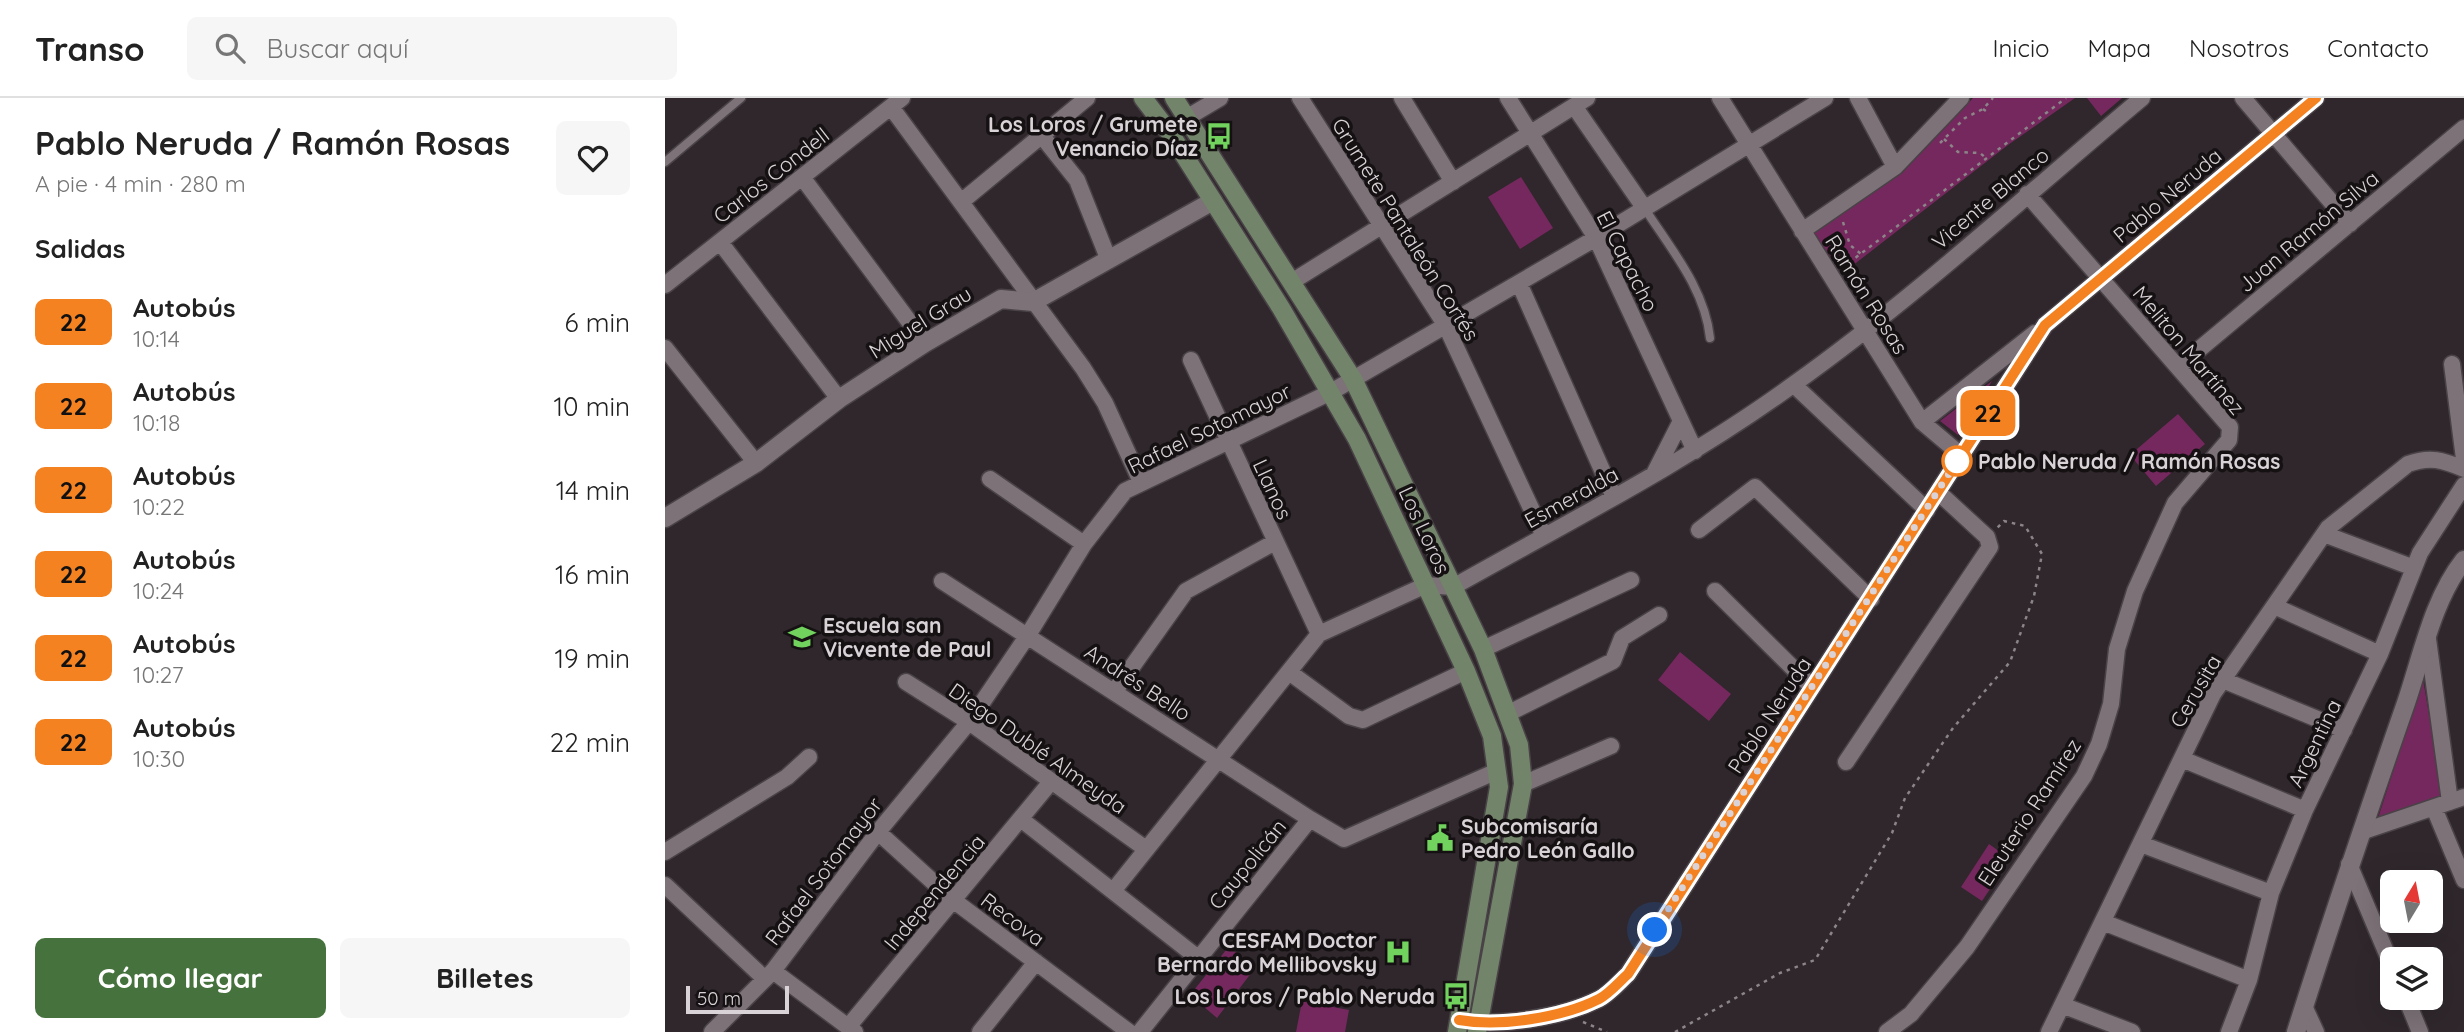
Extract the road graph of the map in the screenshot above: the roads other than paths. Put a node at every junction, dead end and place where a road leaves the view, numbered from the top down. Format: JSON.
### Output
{"nodes":[{"id":1,"x":741,"y":98,"type":"edge"},
{"id":2,"x":1087,"y":98,"type":"edge"},
{"id":3,"x":1143,"y":98,"type":"edge"},
{"id":4,"x":1174,"y":98,"type":"edge"},
{"id":5,"x":1220,"y":98,"type":"edge"},
{"id":6,"x":1300,"y":98,"type":"edge"},
{"id":7,"x":1402,"y":98,"type":"edge"},
{"id":8,"x":1508,"y":98,"type":"edge"},
{"id":9,"x":1720,"y":98,"type":"edge"},
{"id":10,"x":1825,"y":98,"type":"edge"},
{"id":11,"x":1858,"y":98,"type":"edge"},
{"id":12,"x":1961,"y":98,"type":"edge"},
{"id":13,"x":2142,"y":98,"type":"edge"},
{"id":14,"x":2243,"y":98,"type":"edge"},
{"id":15,"x":2316,"y":98,"type":"edge"},
{"id":16,"x":896,"y":102,"type":"edge"},
{"id":17,"x":1581,"y":102,"type":"edge"},
{"id":18,"x":1188,"y":117,"type":"junction"},
{"id":19,"x":2464,"y":128,"type":"edge"},
{"id":20,"x":1530,"y":134,"type":"junction"},
{"id":21,"x":2273,"y":134,"type":"junction"},
{"id":22,"x":1042,"y":136,"type":"junction"},
{"id":23,"x":1749,"y":145,"type":"junction"},
{"id":24,"x":665,"y":162,"type":"edge"},
{"id":25,"x":1895,"y":167,"type":"junction"},
{"id":26,"x":802,"y":177,"type":"junction"},
{"id":27,"x":1453,"y":182,"type":"junction"},
{"id":28,"x":2027,"y":194,"type":"junction"},
{"id":29,"x":1213,"y":201,"type":"junction"},
{"id":30,"x":961,"y":202,"type":"junction"},
{"id":31,"x":1645,"y":209,"type":"junction"},
{"id":32,"x":2350,"y":224,"type":"junction"},
{"id":33,"x":1383,"y":225,"type":"junction"},
{"id":34,"x":1802,"y":231,"type":"junction"},
{"id":35,"x":1596,"y":238,"type":"junction"},
{"id":36,"x":720,"y":242,"type":"junction"},
{"id":37,"x":1108,"y":258,"type":"junction"},
{"id":38,"x":2101,"y":278,"type":"junction"},
{"id":39,"x":1293,"y":281,"type":"junction"},
{"id":40,"x":1519,"y":283,"type":"junction"},
{"id":41,"x":665,"y":285,"type":"edge"},
{"id":42,"x":1033,"y":302,"type":"junction"},
{"id":43,"x":2045,"y":325,"type":"junction"},
{"id":44,"x":1446,"y":326,"type":"junction"},
{"id":45,"x":1865,"y":330,"type":"junction"},
{"id":46,"x":1710,"y":338,"type":"dead end"},
{"id":47,"x":925,"y":343,"type":"junction"},
{"id":48,"x":665,"y":348,"type":"edge"},
{"id":49,"x":1191,"y":360,"type":"dead end"},
{"id":50,"x":2452,"y":365,"type":"dead end"},
{"id":51,"x":2178,"y":367,"type":"junction"},
{"id":52,"x":1353,"y":379,"type":"junction"},
{"id":53,"x":1794,"y":385,"type":"junction"},
{"id":54,"x":1331,"y":392,"type":"junction"},
{"id":55,"x":839,"y":399,"type":"junction"},
{"id":56,"x":1681,"y":421,"type":"junction"},
{"id":57,"x":1922,"y":422,"type":"junction"},
{"id":58,"x":2229,"y":440,"type":"joint"},
{"id":59,"x":1229,"y":444,"type":"junction"},
{"id":60,"x":1695,"y":451,"type":"junction"},
{"id":61,"x":1961,"y":455,"type":"junction"},
{"id":62,"x":2464,"y":459,"type":"edge"},
{"id":63,"x":755,"y":463,"type":"junction"},
{"id":64,"x":2464,"y":469,"type":"edge"},
{"id":65,"x":1654,"y":474,"type":"junction"},
{"id":66,"x":990,"y":479,"type":"dead end"},
{"id":67,"x":1141,"y":482,"type":"junction"},
{"id":68,"x":2464,"y":485,"type":"edge"},
{"id":69,"x":1938,"y":492,"type":"junction"},
{"id":70,"x":1613,"y":497,"type":"junction"},
{"id":71,"x":1927,"y":510,"type":"junction"},
{"id":72,"x":665,"y":518,"type":"edge"},
{"id":73,"x":1699,"y":530,"type":"dead end"},
{"id":74,"x":2324,"y":534,"type":"junction"},
{"id":75,"x":1544,"y":536,"type":"junction"},
{"id":76,"x":1275,"y":542,"type":"junction"},
{"id":77,"x":1084,"y":544,"type":"junction"},
{"id":78,"x":2464,"y":560,"type":"edge"},
{"id":79,"x":2414,"y":568,"type":"junction"},
{"id":80,"x":1631,"y":580,"type":"dead end"},
{"id":81,"x":942,"y":581,"type":"dead end"},
{"id":82,"x":1426,"y":585,"type":"junction"},
{"id":83,"x":1453,"y":587,"type":"junction"},
{"id":84,"x":1715,"y":591,"type":"dead end"},
{"id":85,"x":1871,"y":599,"type":"junction"},
{"id":86,"x":2274,"y":606,"type":"junction"},
{"id":87,"x":1659,"y":615,"type":"dead end"},
{"id":88,"x":1319,"y":634,"type":"junction"},
{"id":89,"x":1028,"y":635,"type":"junction"},
{"id":90,"x":2428,"y":639,"type":"junction"},
{"id":91,"x":1483,"y":649,"type":"junction"},
{"id":92,"x":2381,"y":654,"type":"junction"},
{"id":93,"x":1466,"y":671,"type":"junction"},
{"id":94,"x":1289,"y":672,"type":"junction"},
{"id":95,"x":2223,"y":680,"type":"junction"},
{"id":96,"x":906,"y":682,"type":"dead end"},
{"id":97,"x":1812,"y":687,"type":"junction"},
{"id":98,"x":1114,"y":692,"type":"junction"},
{"id":99,"x":1507,"y":714,"type":"junction"},
{"id":100,"x":969,"y":722,"type":"junction"},
{"id":101,"x":2344,"y":730,"type":"junction"},
{"id":102,"x":1611,"y":746,"type":"dead end"},
{"id":103,"x":809,"y":757,"type":"dead end"},
{"id":104,"x":1218,"y":759,"type":"junction"},
{"id":105,"x":2182,"y":759,"type":"junction"},
{"id":106,"x":1846,"y":762,"type":"dead end"},
{"id":107,"x":1497,"y":771,"type":"junction"},
{"id":108,"x":1050,"y":783,"type":"junction"},
{"id":109,"x":1523,"y":784,"type":"junction"},
{"id":110,"x":2457,"y":800,"type":"edge"},
{"id":111,"x":2434,"y":808,"type":"junction"},
{"id":112,"x":2305,"y":810,"type":"junction"},
{"id":113,"x":1310,"y":819,"type":"junction"},
{"id":114,"x":1022,"y":820,"type":"junction"},
{"id":115,"x":878,"y":832,"type":"junction"},
{"id":116,"x":2361,"y":832,"type":"junction"},
{"id":117,"x":2141,"y":844,"type":"junction"},
{"id":118,"x":1146,"y":849,"type":"junction"},
{"id":119,"x":665,"y":852,"type":"edge"},
{"id":120,"x":2349,"y":864,"type":"junction"},
{"id":121,"x":2464,"y":880,"type":"edge"},
{"id":122,"x":665,"y":885,"type":"edge"},
{"id":123,"x":1113,"y":891,"type":"junction"},
{"id":124,"x":2271,"y":893,"type":"junction"},
{"id":125,"x":953,"y":900,"type":"junction"},
{"id":126,"x":2103,"y":922,"type":"junction"},
{"id":127,"x":2384,"y":947,"type":"edge"},
{"id":128,"x":1198,"y":958,"type":"junction"},
{"id":129,"x":1036,"y":962,"type":"junction"},
{"id":130,"x":769,"y":975,"type":"junction"},
{"id":131,"x":2249,"y":980,"type":"junction"},
{"id":132,"x":2062,"y":1005,"type":"junction"},
{"id":133,"x":2304,"y":1006,"type":"junction"},
{"id":134,"x":2411,"y":1010,"type":"edge"},
{"id":135,"x":1458,"y":1026,"type":"edge"},
{"id":136,"x":1477,"y":1028,"type":"edge"},
{"id":137,"x":852,"y":1029,"type":"edge"},
{"id":138,"x":712,"y":1032,"type":"edge"},
{"id":139,"x":980,"y":1032,"type":"edge"},
{"id":140,"x":1129,"y":1032,"type":"edge"},
{"id":141,"x":1140,"y":1032,"type":"edge"},
{"id":142,"x":1887,"y":1032,"type":"edge"},
{"id":143,"x":2049,"y":1032,"type":"edge"},
{"id":144,"x":2132,"y":1032,"type":"edge"},
{"id":145,"x":2229,"y":1032,"type":"edge"},
{"id":146,"x":2296,"y":1032,"type":"edge"},
{"id":147,"x":2316,"y":1032,"type":"edge"},
{"id":148,"x":2420,"y":1032,"type":"edge"}],
"edges":[{"from":1,"to":24,"type":"lane"},
{"from":2,"to":22,"type":"street"},
{"from":3,"to":29,"type":"main road","name":"Los Loros"},
{"from":4,"to":18,"type":"main road","name":"Los Loros"},
{"from":5,"to":18,"type":"street"},
{"from":6,"to":33,"type":"street","name":"Grumete Pantaleón Cortés"},
{"from":7,"to":27,"type":"street"},
{"from":8,"to":20,"type":"street","name":"El Capacho"},
{"from":9,"to":23,"type":"street","name":"Ramón Rosas"},
{"from":10,"to":23,"type":"street","name":"Rafael Sotomayor"},
{"from":11,"to":25,"type":"street"},
{"from":12,"to":25,"type":"street"},
{"from":13,"to":28,"type":"street","name":"Vicente Blanco"},
{"from":14,"to":21,"type":"street"},
{"from":15,"to":21,"type":"street","name":"Pablo Neruda"},
{"from":16,"to":26,"type":"street","name":"Carlos Condell"},
{"from":16,"to":30,"type":"street"},
{"from":17,"to":20,"type":"street"},
{"from":17,"to":31,"type":"street"},
{"from":18,"to":39,"type":"main road","name":"Los Loros"},
{"from":19,"to":32,"type":"street","name":"Juan Ramón Silva"},
{"from":20,"to":27,"type":"street"},
{"from":20,"to":35,"type":"street","name":"El Capacho"},
{"from":21,"to":32,"type":"street"},
{"from":21,"to":38,"type":"street","name":"Pablo Neruda"},
{"from":22,"to":30,"type":"street"},
{"from":22,"to":37,"type":"street"},
{"from":23,"to":31,"type":"street","name":"Rafael Sotomayor"},
{"from":23,"to":34,"type":"street","name":"Ramón Rosas"},
{"from":25,"to":34,"type":"street"},
{"from":26,"to":36,"type":"street","name":"Carlos Condell"},
{"from":26,"to":47,"type":"street"},
{"from":27,"to":33,"type":"street"},
{"from":28,"to":38,"type":"street","name":"Meliton Martínez"},
{"from":28,"to":45,"type":"street","name":"Vicente Blanco"},
{"from":29,"to":37,"type":"street"},
{"from":29,"to":54,"type":"main road","name":"Los Loros"},
{"from":30,"to":42,"type":"street"},
{"from":31,"to":35,"type":"street","name":"Rafael Sotomayor"},
{"from":31,"to":46,"type":"lane"},
{"from":32,"to":51,"type":"street","name":"Juan Ramón Silva"},
{"from":33,"to":39,"type":"street"},
{"from":33,"to":44,"type":"street","name":"Grumete Pantaleón Cortés"},
{"from":34,"to":45,"type":"street","name":"Ramón Rosas"},
{"from":35,"to":40,"type":"street","name":"Rafael Sotomayor"},
{"from":35,"to":56,"type":"street","name":"El Capacho"},
{"from":36,"to":41,"type":"street","name":"Carlos Condell"},
{"from":36,"to":55,"type":"street"},
{"from":37,"to":42,"type":"street"},
{"from":38,"to":43,"type":"street","name":"Pablo Neruda"},
{"from":38,"to":51,"type":"street","name":"Meliton Martínez"},
{"from":39,"to":52,"type":"main road","name":"Los Loros"},
{"from":40,"to":44,"type":"street","name":"Rafael Sotomayor"},
{"from":40,"to":70,"type":"street"},
{"from":42,"to":47,"type":"street","name":"Miguel Grau"},
{"from":42,"to":67,"type":"street"},
{"from":43,"to":57,"type":"street","name":"Pablo Neruda"},
{"from":43,"to":61,"type":"street","name":"Pablo Neruda"},
{"from":44,"to":52,"type":"street","name":"Rafael Sotomayor"},
{"from":44,"to":75,"type":"street","name":"Grumete Pantaleón Cortés"},
{"from":45,"to":53,"type":"street","name":"Esmeralda"},
{"from":45,"to":57,"type":"street","name":"Ramón Rosas"},
{"from":47,"to":55,"type":"street","name":"Miguel Grau"},
{"from":48,"to":63,"type":"street"},
{"from":49,"to":59,"type":"street","name":"Llanos"},
{"from":50,"to":62,"type":"street"},
{"from":51,"to":58,"type":"street","name":"Meliton Martínez"},
{"from":52,"to":54,"type":"street","name":"Rafael Sotomayor"},
{"from":52,"to":83,"type":"main road","name":"Los Loros"},
{"from":53,"to":60,"type":"street","name":"Esmeralda"},
{"from":53,"to":71,"type":"street"},
{"from":54,"to":59,"type":"street","name":"Rafael Sotomayor"},
{"from":54,"to":82,"type":"main road","name":"Los Loros"},
{"from":55,"to":63,"type":"street","name":"Miguel Grau"},
{"from":56,"to":60,"type":"street","name":"El Capacho"},
{"from":56,"to":65,"type":"street"},
{"from":57,"to":61,"type":"street","name":"Ramón Rosas"},
{"from":58,"to":142,"type":"street","name":"Eleuterio Ramírez"},
{"from":59,"to":67,"type":"street","name":"Rafael Sotomayor"},
{"from":59,"to":76,"type":"street","name":"Llanos"},
{"from":60,"to":65,"type":"street","name":"Esmeralda"},
{"from":61,"to":69,"type":"street","name":"Pablo Neruda"},
{"from":63,"to":72,"type":"street","name":"Miguel Grau"},
{"from":64,"to":74,"type":"street","name":"Cerusita"},
{"from":65,"to":70,"type":"street","name":"Esmeralda"},
{"from":66,"to":77,"type":"street"},
{"from":67,"to":77,"type":"street","name":"Rafael Sotomayor"},
{"from":68,"to":79,"type":"street","name":"Argentina"},
{"from":69,"to":71,"type":"street","name":"Pablo Neruda"},
{"from":69,"to":106,"type":"street"},
{"from":70,"to":75,"type":"street","name":"Esmeralda"},
{"from":71,"to":85,"type":"street","name":"Pablo Neruda"},
{"from":73,"to":85,"type":"street"},
{"from":74,"to":79,"type":"street"},
{"from":74,"to":86,"type":"street","name":"Cerusita"},
{"from":75,"to":83,"type":"street","name":"Esmeralda"},
{"from":76,"to":88,"type":"street","name":"Llanos"},
{"from":76,"to":98,"type":"street"},
{"from":77,"to":89,"type":"street","name":"Rafael Sotomayor"},
{"from":78,"to":90,"type":"street"},
{"from":79,"to":92,"type":"street","name":"Argentina"},
{"from":80,"to":91,"type":"street"},
{"from":81,"to":89,"type":"street","name":"Andrés Bello"},
{"from":82,"to":83,"type":"street"},
{"from":82,"to":88,"type":"street"},
{"from":82,"to":93,"type":"main road","name":"Los Loros"},
{"from":83,"to":91,"type":"main road","name":"Los Loros"},
{"from":84,"to":97,"type":"street"},
{"from":85,"to":97,"type":"street","name":"Pablo Neruda"},
{"from":86,"to":92,"type":"street"},
{"from":86,"to":95,"type":"street","name":"Cerusita"},
{"from":87,"to":99,"type":"street"},
{"from":88,"to":94,"type":"street"},
{"from":89,"to":98,"type":"street","name":"Andrés Bello"},
{"from":89,"to":100,"type":"street","name":"Rafael Sotomayor"},
{"from":90,"to":110,"type":"street"},
{"from":90,"to":116,"type":"street"},
{"from":91,"to":99,"type":"main road","name":"Los Loros"},
{"from":92,"to":101,"type":"street","name":"Argentina"},
{"from":93,"to":94,"type":"street"},
{"from":93,"to":107,"type":"main road","name":"Los Loros"},
{"from":94,"to":104,"type":"street"},
{"from":95,"to":101,"type":"street"},
{"from":95,"to":105,"type":"street","name":"Cerusita"},
{"from":96,"to":100,"type":"street","name":"Diego Dublé Almeyda"},
{"from":97,"to":136,"type":"street","name":"Pablo Neruda"},
{"from":98,"to":104,"type":"street","name":"Andrés Bello"},
{"from":99,"to":109,"type":"main road","name":"Los Loros"},
{"from":100,"to":108,"type":"street","name":"Diego Dublé Almeyda"},
{"from":100,"to":115,"type":"street","name":"Rafael Sotomayor"},
{"from":101,"to":112,"type":"street","name":"Argentina"},
{"from":102,"to":109,"type":"street"},
{"from":103,"to":119,"type":"street"},
{"from":104,"to":113,"type":"street","name":"Andrés Bello"},
{"from":104,"to":118,"type":"street"},
{"from":105,"to":112,"type":"street"},
{"from":105,"to":117,"type":"street","name":"Cerusita"},
{"from":107,"to":113,"type":"street","name":"Caupolicán"},
{"from":107,"to":135,"type":"main road","name":"Los Loros"},
{"from":108,"to":114,"type":"street","name":"Independencia"},
{"from":108,"to":118,"type":"street","name":"Diego Dublé Almeyda"},
{"from":109,"to":136,"type":"main road","name":"Los Loros"},
{"from":110,"to":111,"type":"street"},
{"from":111,"to":116,"type":"street"},
{"from":111,"to":121,"type":"street"},
{"from":112,"to":124,"type":"street","name":"Argentina"},
{"from":113,"to":128,"type":"street","name":"Caupolicán"},
{"from":114,"to":123,"type":"street"},
{"from":114,"to":125,"type":"street","name":"Independencia"},
{"from":115,"to":125,"type":"street","name":"Recova"},
{"from":115,"to":130,"type":"street","name":"Rafael Sotomayor"},
{"from":116,"to":120,"type":"street"},
{"from":117,"to":124,"type":"street"},
{"from":117,"to":126,"type":"street","name":"Cerusita"},
{"from":118,"to":123,"type":"street"},
{"from":120,"to":127,"type":"street"},
{"from":120,"to":133,"type":"street"},
{"from":122,"to":130,"type":"street"},
{"from":123,"to":128,"type":"street"},
{"from":124,"to":131,"type":"street","name":"Argentina"},
{"from":125,"to":129,"type":"street","name":"Recova"},
{"from":125,"to":137,"type":"street","name":"Independencia"},
{"from":126,"to":131,"type":"street"},
{"from":126,"to":132,"type":"street","name":"Cerusita"},
{"from":128,"to":141,"type":"street","name":"Caupolicán"},
{"from":129,"to":139,"type":"street"},
{"from":129,"to":140,"type":"street","name":"Recova"},
{"from":130,"to":137,"type":"street"},
{"from":130,"to":138,"type":"street","name":"Rafael Sotomayor"},
{"from":131,"to":145,"type":"street","name":"Argentina"},
{"from":132,"to":143,"type":"street","name":"Cerusita"},
{"from":132,"to":144,"type":"street"},
{"from":133,"to":146,"type":"street"},
{"from":133,"to":147,"type":"street"},
{"from":134,"to":148,"type":"street"},
{"from":135,"to":136,"type":"street","name":"Pablo Neruda"}]}
